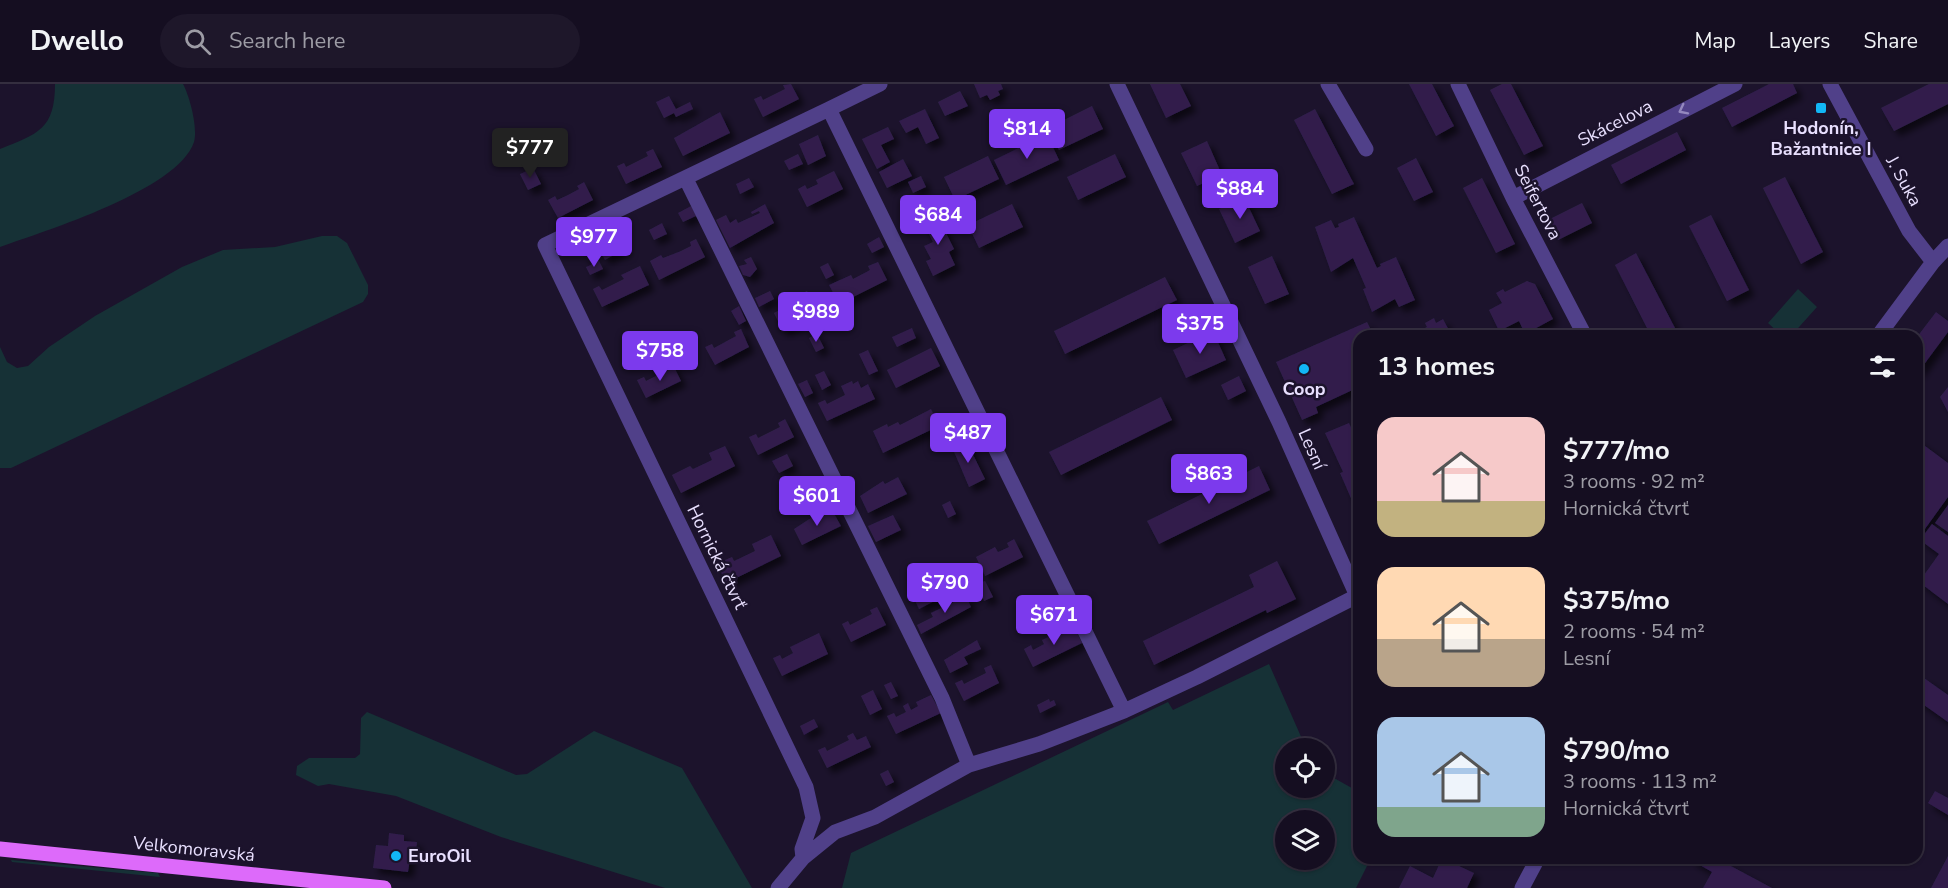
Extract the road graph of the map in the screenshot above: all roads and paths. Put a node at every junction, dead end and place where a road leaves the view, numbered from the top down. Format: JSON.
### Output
{"nodes":[{"id":1,"x":880,"y":84,"type":"edge"},
{"id":2,"x":1117,"y":84,"type":"edge"},
{"id":3,"x":1328,"y":84,"type":"edge"},
{"id":4,"x":1458,"y":84,"type":"edge"},
{"id":5,"x":1735,"y":84,"type":"edge"},
{"id":6,"x":1830,"y":84,"type":"edge"},
{"id":7,"x":829,"y":109,"type":"junction"},
{"id":8,"x":1366,"y":149,"type":"dead end"},
{"id":9,"x":686,"y":178,"type":"junction"},
{"id":10,"x":1513,"y":198,"type":"junction"},
{"id":11,"x":1948,"y":246,"type":"edge"},
{"id":12,"x":1933,"y":262,"type":"junction"},
{"id":13,"x":1582,"y":330,"type":"edge"},
{"id":14,"x":1882,"y":330,"type":"edge"},
{"id":15,"x":1353,"y":587,"type":"edge"},
{"id":16,"x":1353,"y":598,"type":"edge"},
{"id":17,"x":1124,"y":711,"type":"junction"},
{"id":18,"x":969,"y":765,"type":"junction"},
{"id":19,"x":813,"y":818,"type":"junction"},
{"id":20,"x":835,"y":832,"type":"junction"},
{"id":21,"x":0,"y":849,"type":"edge"},
{"id":22,"x":803,"y":858,"type":"junction"},
{"id":23,"x":1535,"y":864,"type":"edge"},
{"id":24,"x":384,"y":888,"type":"edge"},
{"id":25,"x":778,"y":888,"type":"edge"},
{"id":26,"x":1522,"y":888,"type":"edge"}],
"edges":[{"from":1,"to":7,"type":"street","name":"Hornická čtvrť"},
{"from":2,"to":15,"type":"street","name":"Lesní"},
{"from":3,"to":8,"type":"street"},
{"from":4,"to":10,"type":"street","name":"Seifertova"},
{"from":5,"to":10,"type":"street","name":"Skácelova","one_way":true},
{"from":6,"to":12,"type":"street","name":"J. Suka"},
{"from":7,"to":9,"type":"street","name":"Hornická čtvrť"},
{"from":7,"to":17,"type":"street"},
{"from":9,"to":18,"type":"street"},
{"from":9,"to":19,"type":"street","name":"Hornická čtvrť"},
{"from":10,"to":13,"type":"street","name":"Seifertova"},
{"from":11,"to":12,"type":"street"},
{"from":12,"to":14,"type":"street"},
{"from":16,"to":17,"type":"street","name":"Lesní"},
{"from":17,"to":18,"type":"street"},
{"from":18,"to":20,"type":"street"},
{"from":19,"to":20,"type":"street"},
{"from":19,"to":22,"type":"street"},
{"from":20,"to":22,"type":"street"},
{"from":21,"to":24,"type":"main road","name":"Velkomoravská"},
{"from":22,"to":25,"type":"street"},
{"from":23,"to":26,"type":"street"}]}
